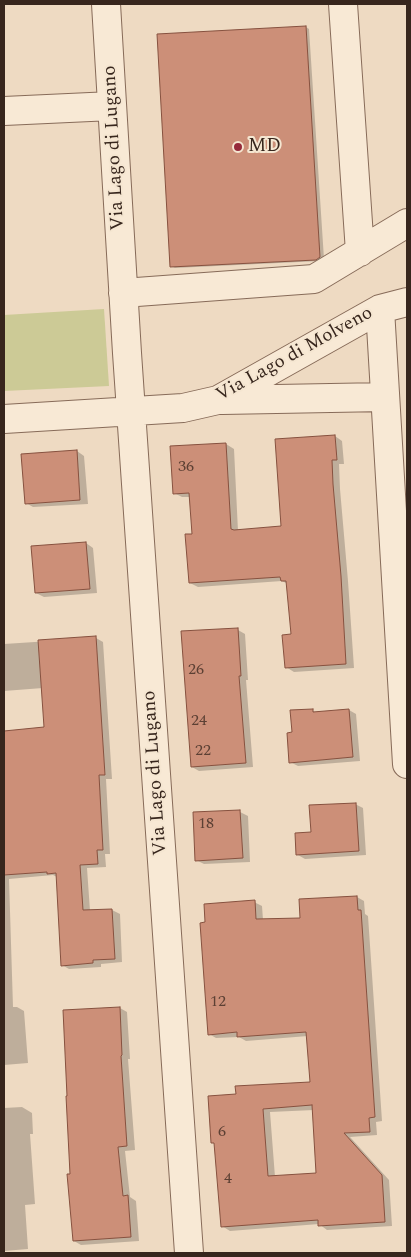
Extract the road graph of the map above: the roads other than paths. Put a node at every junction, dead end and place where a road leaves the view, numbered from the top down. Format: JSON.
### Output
{"nodes":[{"id":1,"x":106,"y":4,"type":"edge"},
{"id":2,"x":343,"y":4,"type":"edge"},
{"id":3,"x":112,"y":106,"type":"junction"},
{"id":4,"x":4,"y":111,"type":"edge"},
{"id":5,"x":407,"y":223,"type":"edge"},
{"id":6,"x":360,"y":252,"type":"junction"},
{"id":7,"x":123,"y":293,"type":"junction"},
{"id":8,"x":407,"y":302,"type":"edge"},
{"id":9,"x":380,"y":309,"type":"junction"},
{"id":10,"x":385,"y":397,"type":"junction"},
{"id":11,"x":218,"y":400,"type":"junction"},
{"id":12,"x":132,"y":411,"type":"junction"},
{"id":13,"x":4,"y":419,"type":"edge"},
{"id":14,"x":407,"y":764,"type":"edge"},
{"id":15,"x":188,"y":1253,"type":"edge"}],
"edges":[{"from":1,"to":3,"type":"street","name":"Via Lago di Lugano"},
{"from":2,"to":6,"type":"street"},
{"from":3,"to":4,"type":"street"},
{"from":3,"to":7,"type":"street","name":"Via Lago di Lugano"},
{"from":5,"to":6,"type":"street"},
{"from":6,"to":7,"type":"street"},
{"from":7,"to":12,"type":"street","name":"Via Lago di Lugano"},
{"from":8,"to":9,"type":"street","name":"Via Lago di Molveno"},
{"from":9,"to":10,"type":"street"},
{"from":9,"to":11,"type":"street","name":"Via Lago di Molveno"},
{"from":10,"to":11,"type":"street"},
{"from":10,"to":14,"type":"street"},
{"from":11,"to":12,"type":"street","name":"Via Lago di Molveno"},
{"from":12,"to":13,"type":"street","name":"Via Lago di Molveno"},
{"from":12,"to":15,"type":"street","name":"Via Lago di Lugano"}]}
